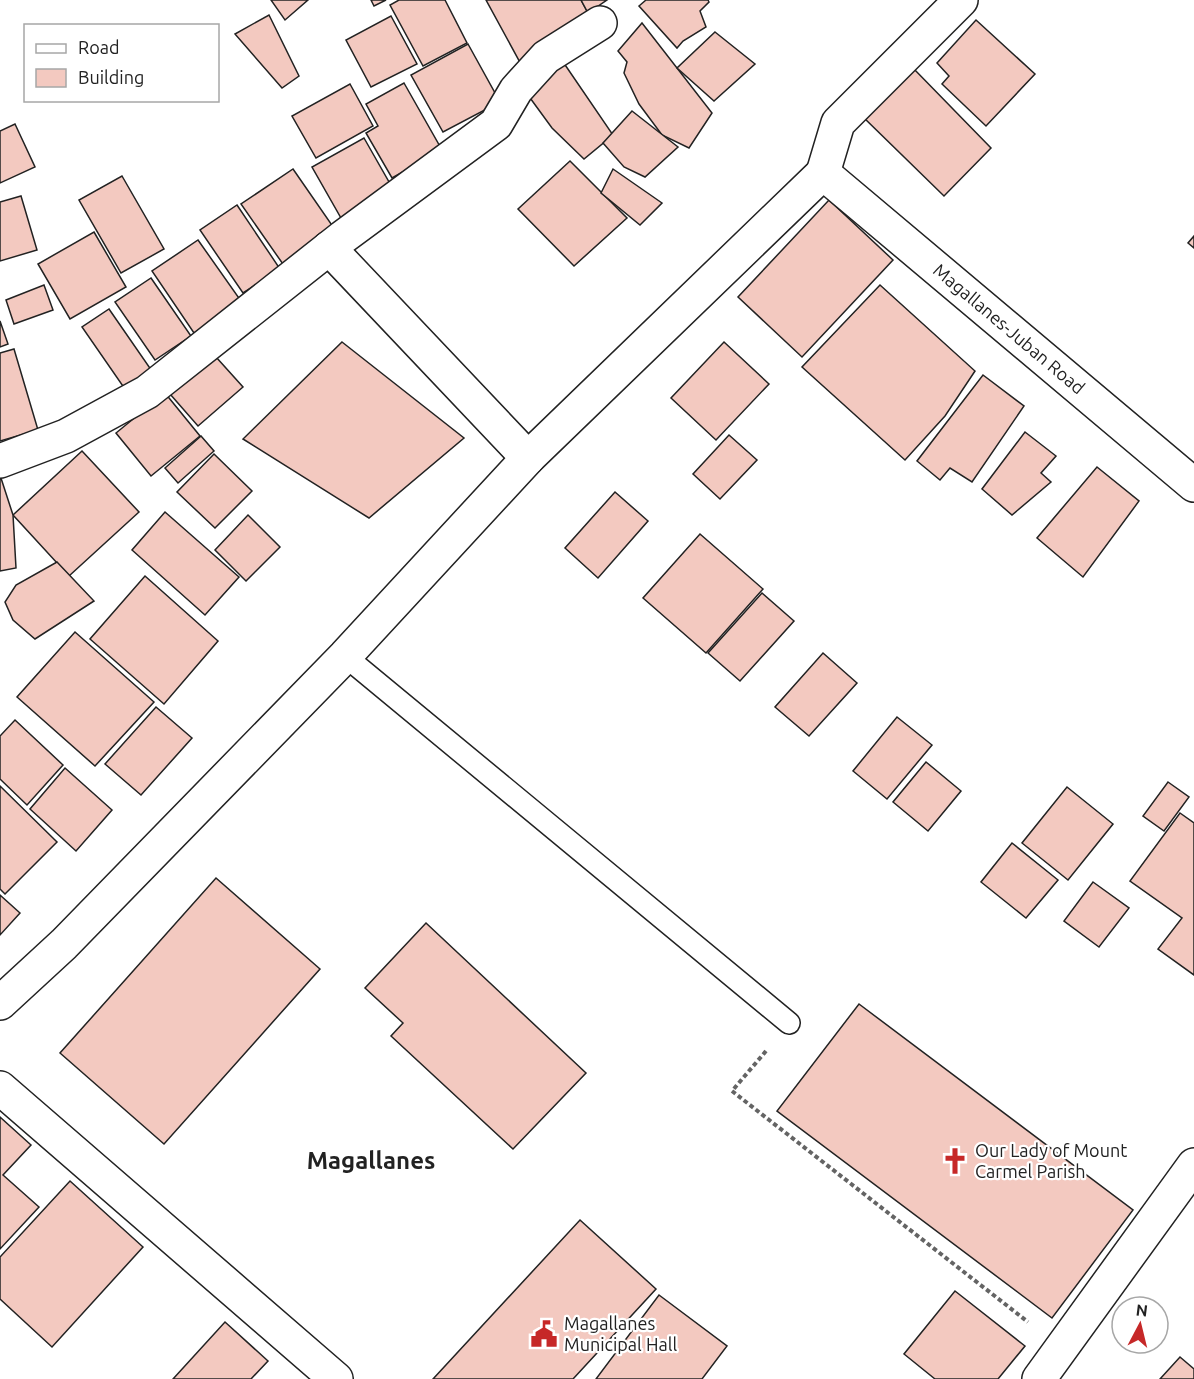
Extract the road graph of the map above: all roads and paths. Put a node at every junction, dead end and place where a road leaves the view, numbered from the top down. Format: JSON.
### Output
{"nodes":[{"id":1,"x":961,"y":0,"type":"edge"},
{"id":2,"x":600,"y":23,"type":"dead end"},
{"id":3,"x":823,"y":174,"type":"junction"},
{"id":4,"x":330,"y":248,"type":"junction"},
{"id":5,"x":528,"y":458,"type":"junction"},
{"id":6,"x":0,"y":461,"type":"edge"},
{"id":7,"x":1194,"y":484,"type":"edge"},
{"id":8,"x":345,"y":656,"type":"junction"},
{"id":9,"x":0,"y":1003,"type":"edge"},
{"id":10,"x":789,"y":1023,"type":"joint"},
{"id":11,"x":0,"y":1088,"type":"edge"},
{"id":12,"x":1189,"y":1182,"type":"edge"},
{"id":13,"x":1060,"y":1348,"type":"junction"},
{"id":14,"x":336,"y":1379,"type":"edge"},
{"id":15,"x":1039,"y":1379,"type":"edge"}],
"edges":[{"from":1,"to":3,"type":"street"},
{"from":2,"to":4,"type":"street"},
{"from":3,"to":5,"type":"street"},
{"from":3,"to":7,"type":"street","name":"Magallanes-Juban Road"},
{"from":4,"to":5,"type":"street"},
{"from":4,"to":6,"type":"street"},
{"from":5,"to":8,"type":"street"},
{"from":8,"to":9,"type":"street"},
{"from":8,"to":10,"type":"lane"},
{"from":10,"to":13,"type":"path"},
{"from":11,"to":14,"type":"street"},
{"from":12,"to":13,"type":"street"},
{"from":13,"to":15,"type":"street"}]}
